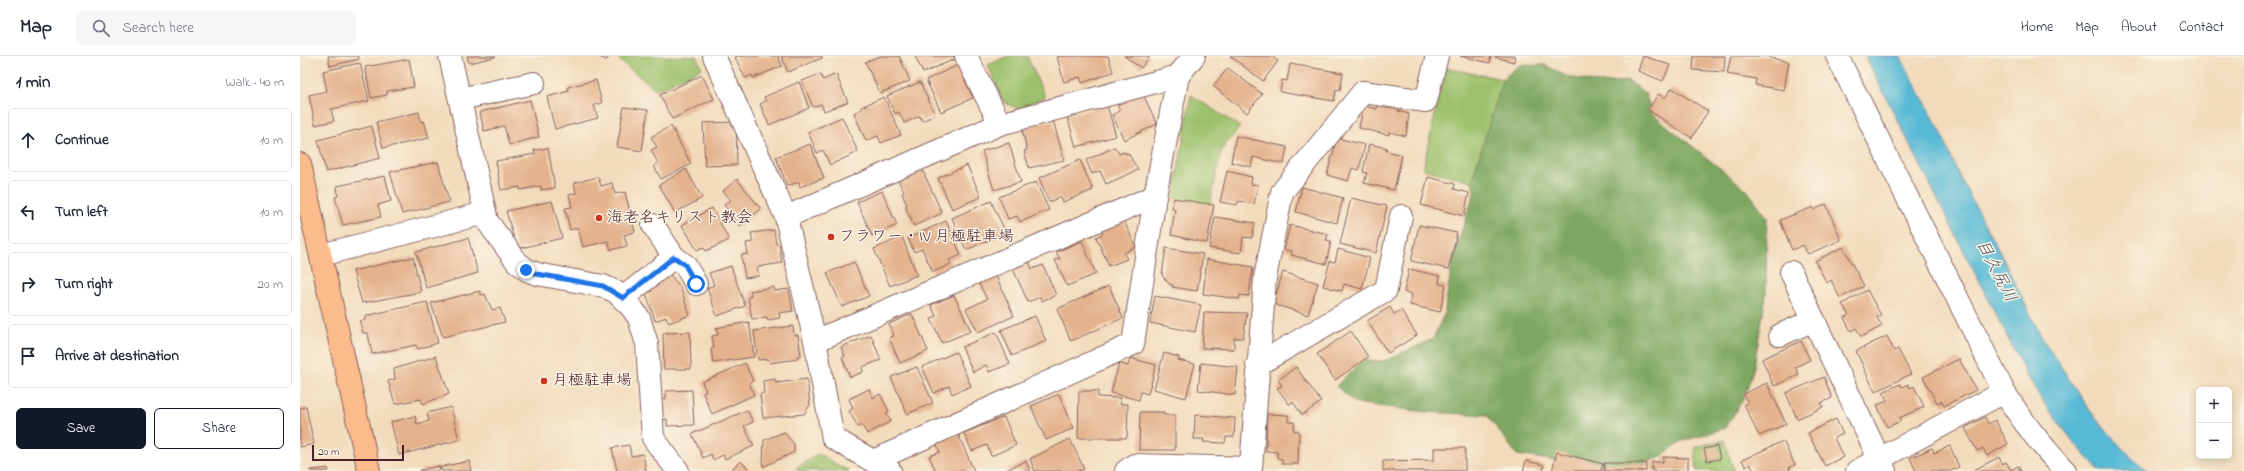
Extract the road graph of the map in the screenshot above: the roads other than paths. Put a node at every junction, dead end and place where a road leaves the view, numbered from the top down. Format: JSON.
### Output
{"nodes":[{"id":1,"x":450,"y":56,"type":"edge"},
{"id":2,"x":714,"y":56,"type":"edge"},
{"id":3,"x":966,"y":56,"type":"edge"},
{"id":4,"x":1194,"y":56,"type":"edge"},
{"id":5,"x":1437,"y":56,"type":"edge"},
{"id":6,"x":1837,"y":56,"type":"edge"},
{"id":7,"x":1178,"y":76,"type":"junction"},
{"id":8,"x":534,"y":83,"type":"dead end"},
{"id":9,"x":460,"y":99,"type":"junction"},
{"id":10,"x":1000,"y":124,"type":"junction"},
{"id":11,"x":300,"y":164,"type":"edge"},
{"id":12,"x":1155,"y":196,"type":"junction"},
{"id":13,"x":485,"y":213,"type":"junction"},
{"id":14,"x":1401,"y":216,"type":"dead end"},
{"id":15,"x":786,"y":217,"type":"junction"},
{"id":16,"x":654,"y":225,"type":"dead end"},
{"id":17,"x":321,"y":255,"type":"junction"},
{"id":18,"x":674,"y":257,"type":"junction"},
{"id":19,"x":1791,"y":272,"type":"dead end"},
{"id":20,"x":696,"y":284,"type":"dead end"},
{"id":21,"x":623,"y":298,"type":"junction"},
{"id":22,"x":1814,"y":320,"type":"junction"},
{"id":23,"x":1780,"y":335,"type":"dead end"},
{"id":24,"x":814,"y":340,"type":"junction"},
{"id":25,"x":1258,"y":365,"type":"junction"},
{"id":26,"x":2004,"y":392,"type":"junction"},
{"id":27,"x":1883,"y":465,"type":"edge"},
{"id":28,"x":882,"y":466,"type":"edge"},
{"id":29,"x":369,"y":471,"type":"edge"},
{"id":30,"x":678,"y":471,"type":"edge"},
{"id":31,"x":1126,"y":471,"type":"edge"},
{"id":32,"x":1856,"y":471,"type":"edge"},
{"id":33,"x":2066,"y":471,"type":"edge"}],
"edges":[{"from":1,"to":9,"type":"street"},
{"from":2,"to":15,"type":"street"},
{"from":3,"to":10,"type":"street"},
{"from":4,"to":7,"type":"street"},
{"from":5,"to":25,"type":"street"},
{"from":6,"to":26,"type":"street"},
{"from":7,"to":10,"type":"street"},
{"from":7,"to":12,"type":"street"},
{"from":8,"to":9,"type":"street"},
{"from":9,"to":13,"type":"street"},
{"from":10,"to":15,"type":"street"},
{"from":11,"to":17,"type":"main road"},
{"from":12,"to":24,"type":"street"},
{"from":12,"to":28,"type":"street"},
{"from":13,"to":17,"type":"street"},
{"from":13,"to":21,"type":"street"},
{"from":14,"to":25,"type":"street"},
{"from":15,"to":24,"type":"street"},
{"from":16,"to":18,"type":"street"},
{"from":17,"to":29,"type":"main road"},
{"from":18,"to":20,"type":"street"},
{"from":18,"to":21,"type":"street"},
{"from":19,"to":22,"type":"street"},
{"from":21,"to":30,"type":"street"},
{"from":22,"to":23,"type":"street"},
{"from":22,"to":27,"type":"street"},
{"from":24,"to":28,"type":"street"},
{"from":25,"to":31,"type":"street"},
{"from":26,"to":27,"type":"street"},
{"from":26,"to":33,"type":"street"},
{"from":27,"to":32,"type":"street"}]}
